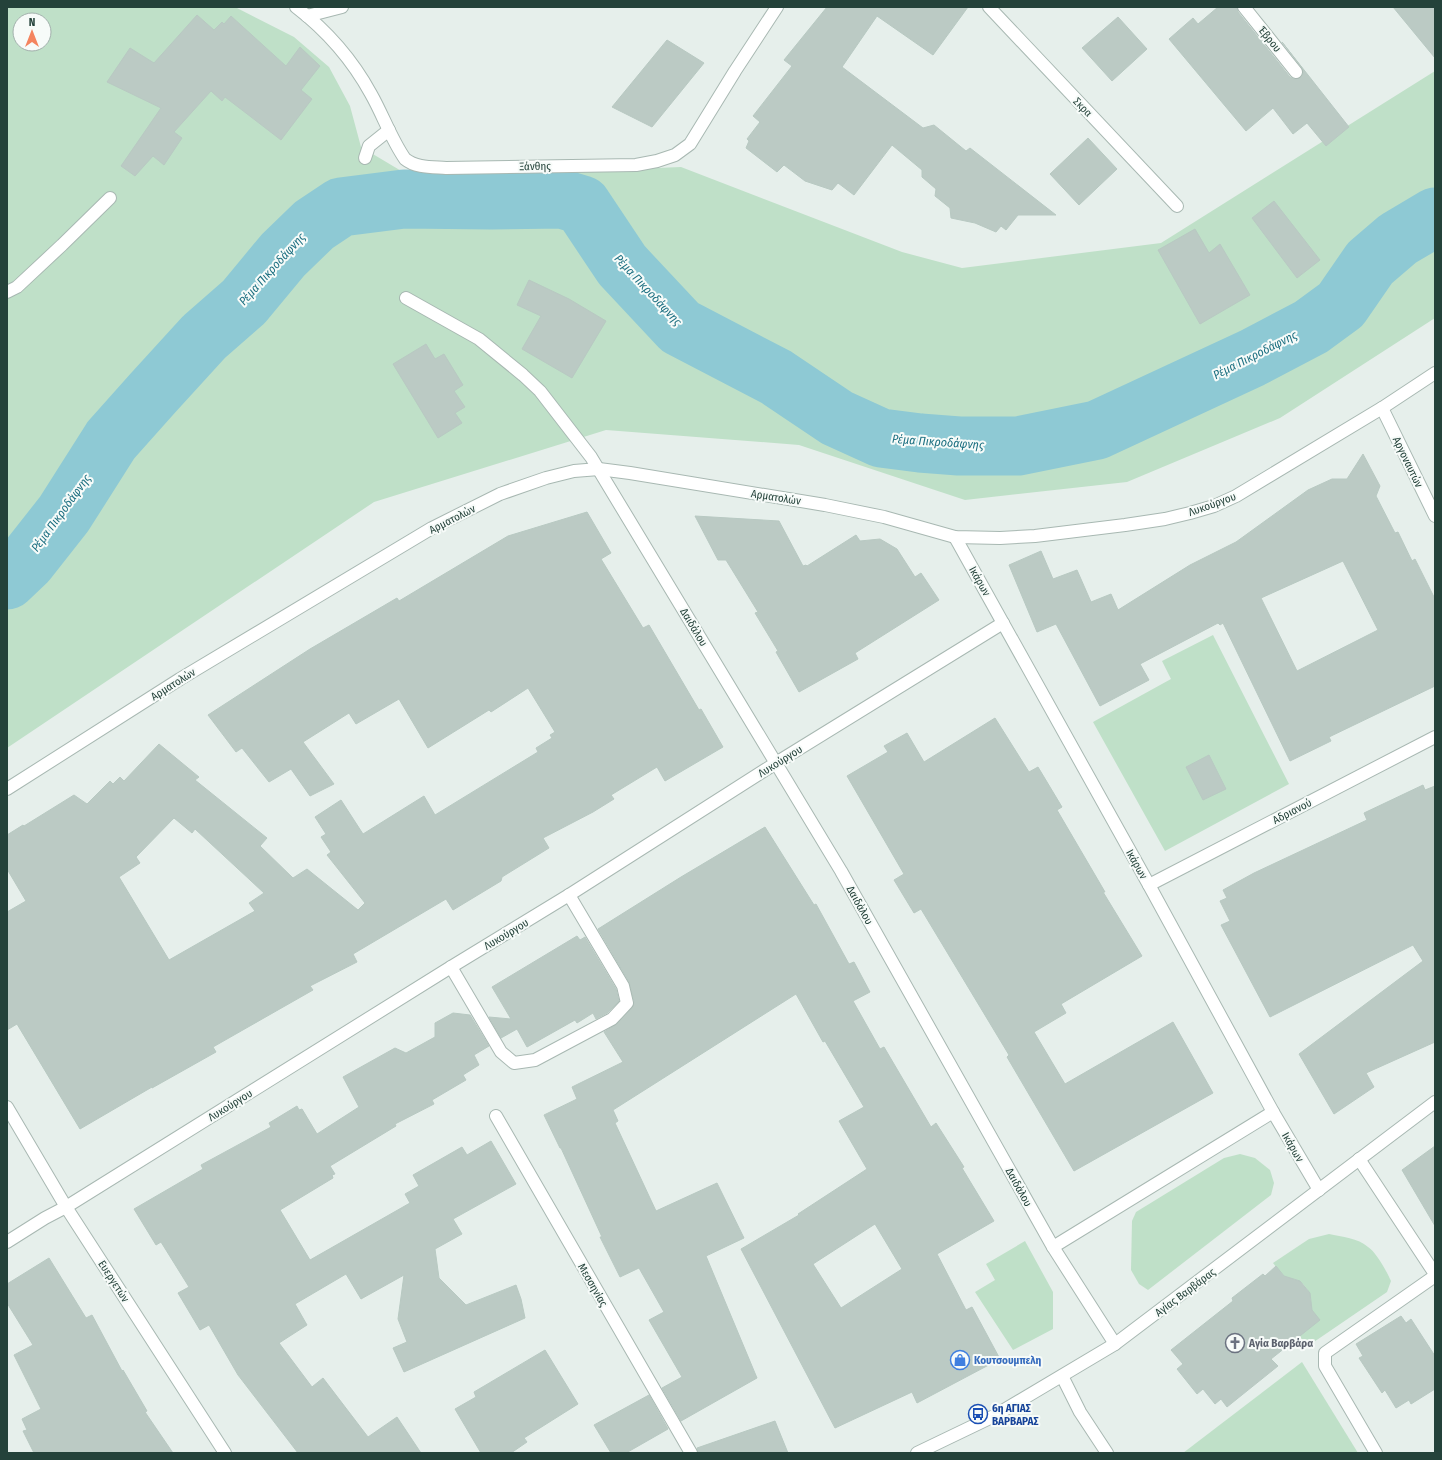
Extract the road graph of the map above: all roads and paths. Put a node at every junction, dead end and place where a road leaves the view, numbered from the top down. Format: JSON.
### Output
{"nodes":[{"id":1,"x":296,"y":7,"type":"edge"},
{"id":2,"x":342,"y":7,"type":"edge"},
{"id":3,"x":776,"y":7,"type":"edge"},
{"id":4,"x":989,"y":7,"type":"edge"},
{"id":5,"x":1244,"y":7,"type":"edge"},
{"id":6,"x":307,"y":16,"type":"junction"},
{"id":7,"x":1296,"y":72,"type":"dead end"},
{"id":8,"x":389,"y":130,"type":"junction"},
{"id":9,"x":365,"y":158,"type":"dead end"},
{"id":10,"x":110,"y":198,"type":"dead end"},
{"id":11,"x":1177,"y":206,"type":"dead end"},
{"id":12,"x":7,"y":292,"type":"edge"},
{"id":13,"x":406,"y":298,"type":"dead end"},
{"id":14,"x":1435,"y":373,"type":"edge"},
{"id":15,"x":1382,"y":408,"type":"junction"},
{"id":16,"x":599,"y":469,"type":"junction"},
{"id":17,"x":1435,"y":516,"type":"edge"},
{"id":18,"x":956,"y":537,"type":"junction"},
{"id":19,"x":1003,"y":623,"type":"junction"},
{"id":20,"x":1435,"y":736,"type":"edge"},
{"id":21,"x":776,"y":763,"type":"junction"},
{"id":22,"x":7,"y":789,"type":"edge"},
{"id":23,"x":1149,"y":885,"type":"junction"},
{"id":24,"x":569,"y":895,"type":"junction"},
{"id":25,"x":451,"y":967,"type":"junction"},
{"id":26,"x":1435,"y":1102,"type":"edge"},
{"id":27,"x":7,"y":1107,"type":"edge"},
{"id":28,"x":1273,"y":1112,"type":"junction"},
{"id":29,"x":496,"y":1116,"type":"dead end"},
{"id":30,"x":1359,"y":1159,"type":"junction"},
{"id":31,"x":1319,"y":1190,"type":"junction"},
{"id":32,"x":66,"y":1207,"type":"junction"},
{"id":33,"x":7,"y":1242,"type":"edge"},
{"id":34,"x":1053,"y":1247,"type":"junction"},
{"id":35,"x":1435,"y":1275,"type":"edge"},
{"id":36,"x":1115,"y":1344,"type":"junction"},
{"id":37,"x":1062,"y":1376,"type":"junction"},
{"id":38,"x":225,"y":1453,"type":"edge"},
{"id":39,"x":691,"y":1453,"type":"edge"},
{"id":40,"x":917,"y":1453,"type":"edge"},
{"id":41,"x":1107,"y":1453,"type":"edge"},
{"id":42,"x":1376,"y":1453,"type":"edge"}],
"edges":[{"from":1,"to":6,"type":"street","name":"Ξάνθης"},
{"from":2,"to":6,"type":"street"},
{"from":3,"to":8,"type":"street","name":"Ξάνθης"},
{"from":4,"to":11,"type":"street","name":"Σκρα"},
{"from":5,"to":7,"type":"street","name":"Έβρου"},
{"from":6,"to":8,"type":"street","name":"Ξάνθης"},
{"from":8,"to":9,"type":"street"},
{"from":10,"to":12,"type":"street"},
{"from":13,"to":16,"type":"street","name":"Δαιδάλου"},
{"from":14,"to":15,"type":"street","name":"Λυκούργου"},
{"from":15,"to":17,"type":"street","name":"Αργοναυτών"},
{"from":15,"to":18,"type":"street","name":"Λυκούργου"},
{"from":16,"to":18,"type":"street","name":"Αρματολών"},
{"from":16,"to":21,"type":"street","name":"Δαιδάλου"},
{"from":16,"to":22,"type":"street","name":"Αρματολών"},
{"from":18,"to":19,"type":"street","name":"Ικάρων"},
{"from":19,"to":21,"type":"street","name":"Λυκούργου"},
{"from":19,"to":23,"type":"street","name":"Ικάρων"},
{"from":20,"to":23,"type":"street","name":"Αδριανού"},
{"from":21,"to":24,"type":"street","name":"Λυκούργου"},
{"from":21,"to":34,"type":"street","name":"Δαιδάλου"},
{"from":23,"to":28,"type":"street","name":"Ικάρων"},
{"from":24,"to":25,"type":"street","name":"Λυκούργου"},
{"from":24,"to":25,"type":"street"},
{"from":25,"to":32,"type":"street","name":"Λυκούργου"},
{"from":26,"to":30,"type":"street","name":"Αγίας Βαρβάρας"},
{"from":27,"to":32,"type":"street","name":"Ευεργετών"},
{"from":28,"to":31,"type":"street","name":"Ικάρων"},
{"from":28,"to":34,"type":"street"},
{"from":29,"to":39,"type":"street","name":"Μεσσηνίας"},
{"from":30,"to":31,"type":"street","name":"Αγίας Βαρβάρας"},
{"from":30,"to":35,"type":"street"},
{"from":31,"to":36,"type":"street","name":"Αγίας Βαρβάρας"},
{"from":32,"to":33,"type":"street","name":"Λυκούργου"},
{"from":32,"to":38,"type":"street","name":"Ευεργετών"},
{"from":34,"to":36,"type":"street","name":"Δαιδάλου"},
{"from":35,"to":42,"type":"street"},
{"from":36,"to":37,"type":"street","name":"Αγίας Βαρβάρας"},
{"from":37,"to":40,"type":"street","name":"Αγίας Βαρβάρας"},
{"from":37,"to":41,"type":"street"}]}
